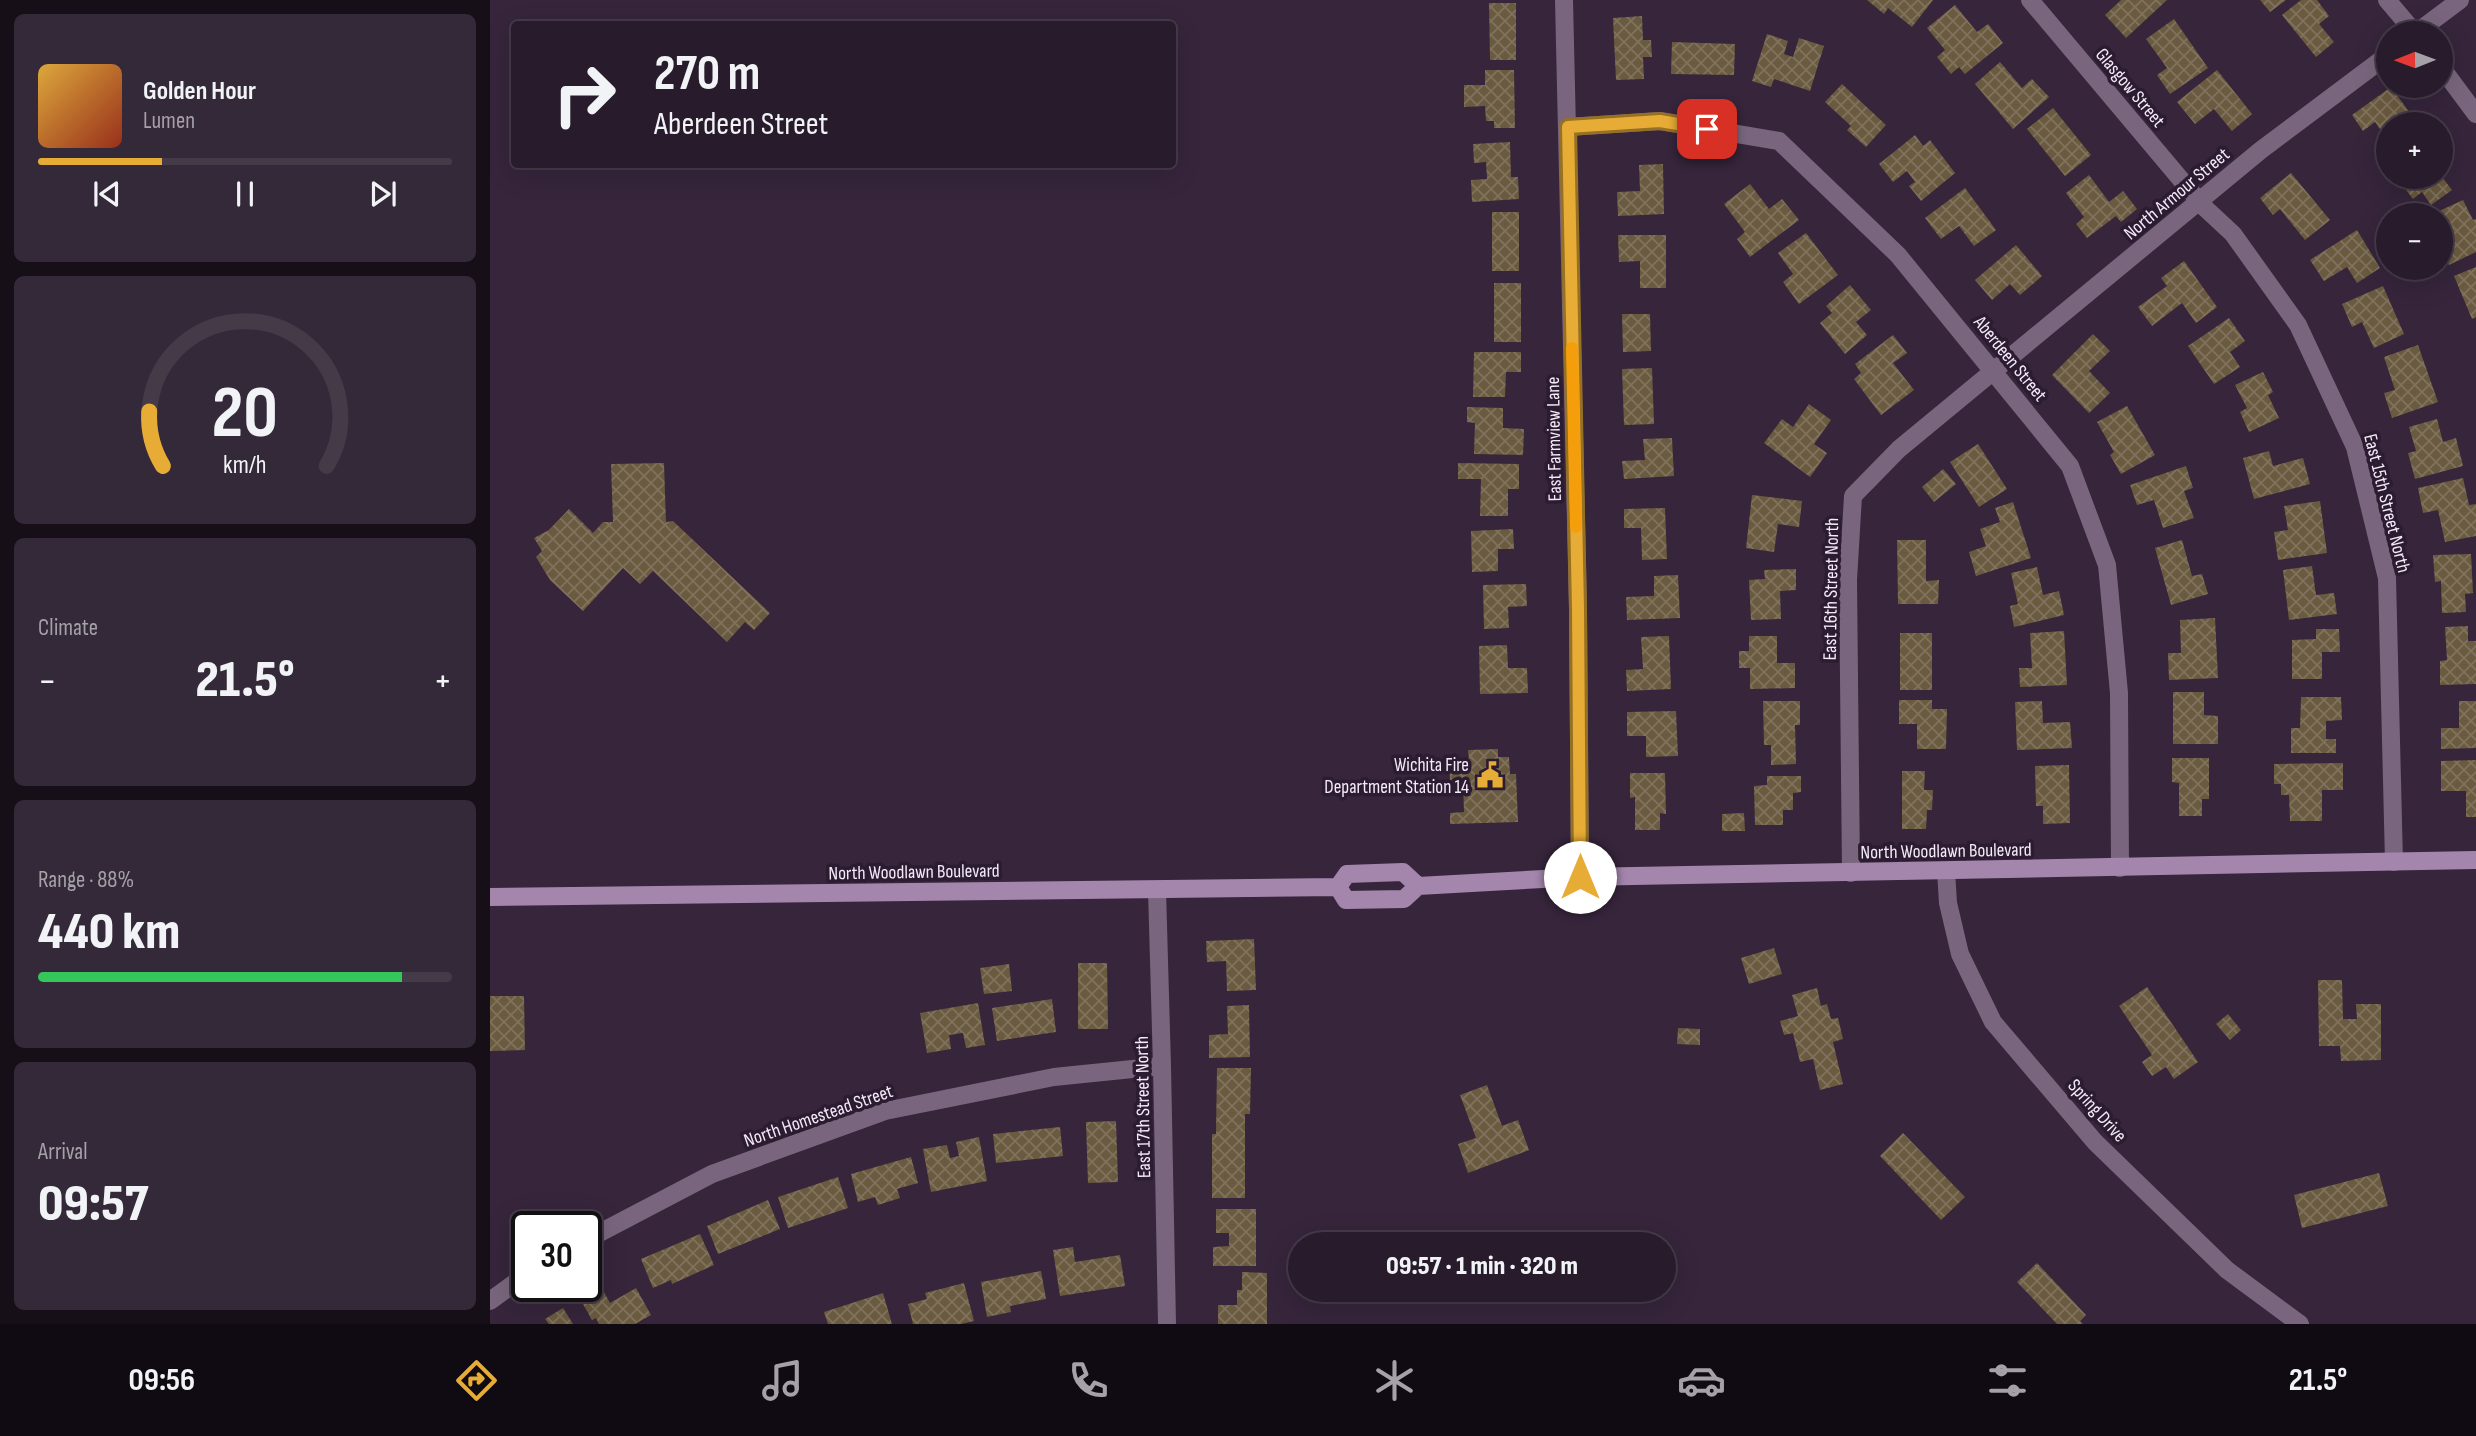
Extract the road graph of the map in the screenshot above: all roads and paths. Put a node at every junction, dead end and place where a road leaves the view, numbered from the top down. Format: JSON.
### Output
{"nodes":[{"id":1,"x":1564,"y":0,"type":"edge"},
{"id":2,"x":2030,"y":0,"type":"edge"},
{"id":3,"x":2388,"y":0,"type":"edge"},
{"id":4,"x":2460,"y":0,"type":"edge"},
{"id":5,"x":2406,"y":21,"type":"edge"},
{"id":6,"x":2432,"y":21,"type":"edge"},
{"id":7,"x":2376,"y":64,"type":"edge"},
{"id":8,"x":2454,"y":84,"type":"edge"},
{"id":9,"x":2476,"y":114,"type":"edge"},
{"id":10,"x":1568,"y":127,"type":"junction"},
{"id":11,"x":2199,"y":202,"type":"junction"},
{"id":12,"x":1995,"y":371,"type":"junction"},
{"id":13,"x":2476,"y":860,"type":"edge"},
{"id":14,"x":2394,"y":862,"type":"junction"},
{"id":15,"x":2120,"y":868,"type":"junction"},
{"id":16,"x":1946,"y":871,"type":"junction"},
{"id":17,"x":1851,"y":873,"type":"junction"},
{"id":18,"x":1580,"y":877,"type":"junction"},
{"id":19,"x":1418,"y":886,"type":"junction"},
{"id":20,"x":1338,"y":887,"type":"junction"},
{"id":21,"x":1157,"y":890,"type":"junction"},
{"id":22,"x":490,"y":897,"type":"edge"},
{"id":23,"x":1162,"y":1066,"type":"junction"},
{"id":24,"x":602,"y":1232,"type":"edge"},
{"id":25,"x":511,"y":1286,"type":"edge"},
{"id":26,"x":490,"y":1301,"type":"edge"},
{"id":27,"x":1167,"y":1324,"type":"edge"},
{"id":28,"x":2300,"y":1324,"type":"edge"}],
"edges":[{"from":1,"to":10,"type":"street","name":"East Farmview Lane"},
{"from":2,"to":11,"type":"street","name":"Glasgow Street"},
{"from":3,"to":5,"type":"street"},
{"from":4,"to":6,"type":"street"},
{"from":7,"to":11,"type":"street","name":"North Armour Street"},
{"from":8,"to":9,"type":"street"},
{"from":10,"to":12,"type":"street","name":"Aberdeen Street"},
{"from":10,"to":18,"type":"street","name":"East Farmview Lane"},
{"from":11,"to":12,"type":"street","name":"North Armour Street"},
{"from":11,"to":14,"type":"street","name":"East 15th Street North"},
{"from":12,"to":15,"type":"street","name":"Aberdeen Street"},
{"from":12,"to":17,"type":"street","name":"East 16th Street North"},
{"from":13,"to":14,"type":"main road","name":"North Woodlawn Boulevard"},
{"from":14,"to":15,"type":"main road","name":"North Woodlawn Boulevard"},
{"from":15,"to":16,"type":"main road","name":"North Woodlawn Boulevard"},
{"from":16,"to":17,"type":"main road","name":"North Woodlawn Boulevard"},
{"from":16,"to":28,"type":"street","name":"Spring Drive"},
{"from":17,"to":18,"type":"main road","name":"North Woodlawn Boulevard"},
{"from":18,"to":19,"type":"main road","name":"North Woodlawn Boulevard"},
{"from":19,"to":20,"type":"main road","name":"North Woodlawn Boulevard"},
{"from":19,"to":20,"type":"main road","name":"North Woodlawn Boulevard"},
{"from":20,"to":21,"type":"main road","name":"North Woodlawn Boulevard"},
{"from":21,"to":22,"type":"main road","name":"North Woodlawn Boulevard"},
{"from":21,"to":23,"type":"street","name":"East 17th Street North"},
{"from":23,"to":24,"type":"street","name":"North Homestead Street"},
{"from":23,"to":27,"type":"street","name":"East 17th Street North"},
{"from":25,"to":26,"type":"street"}]}
